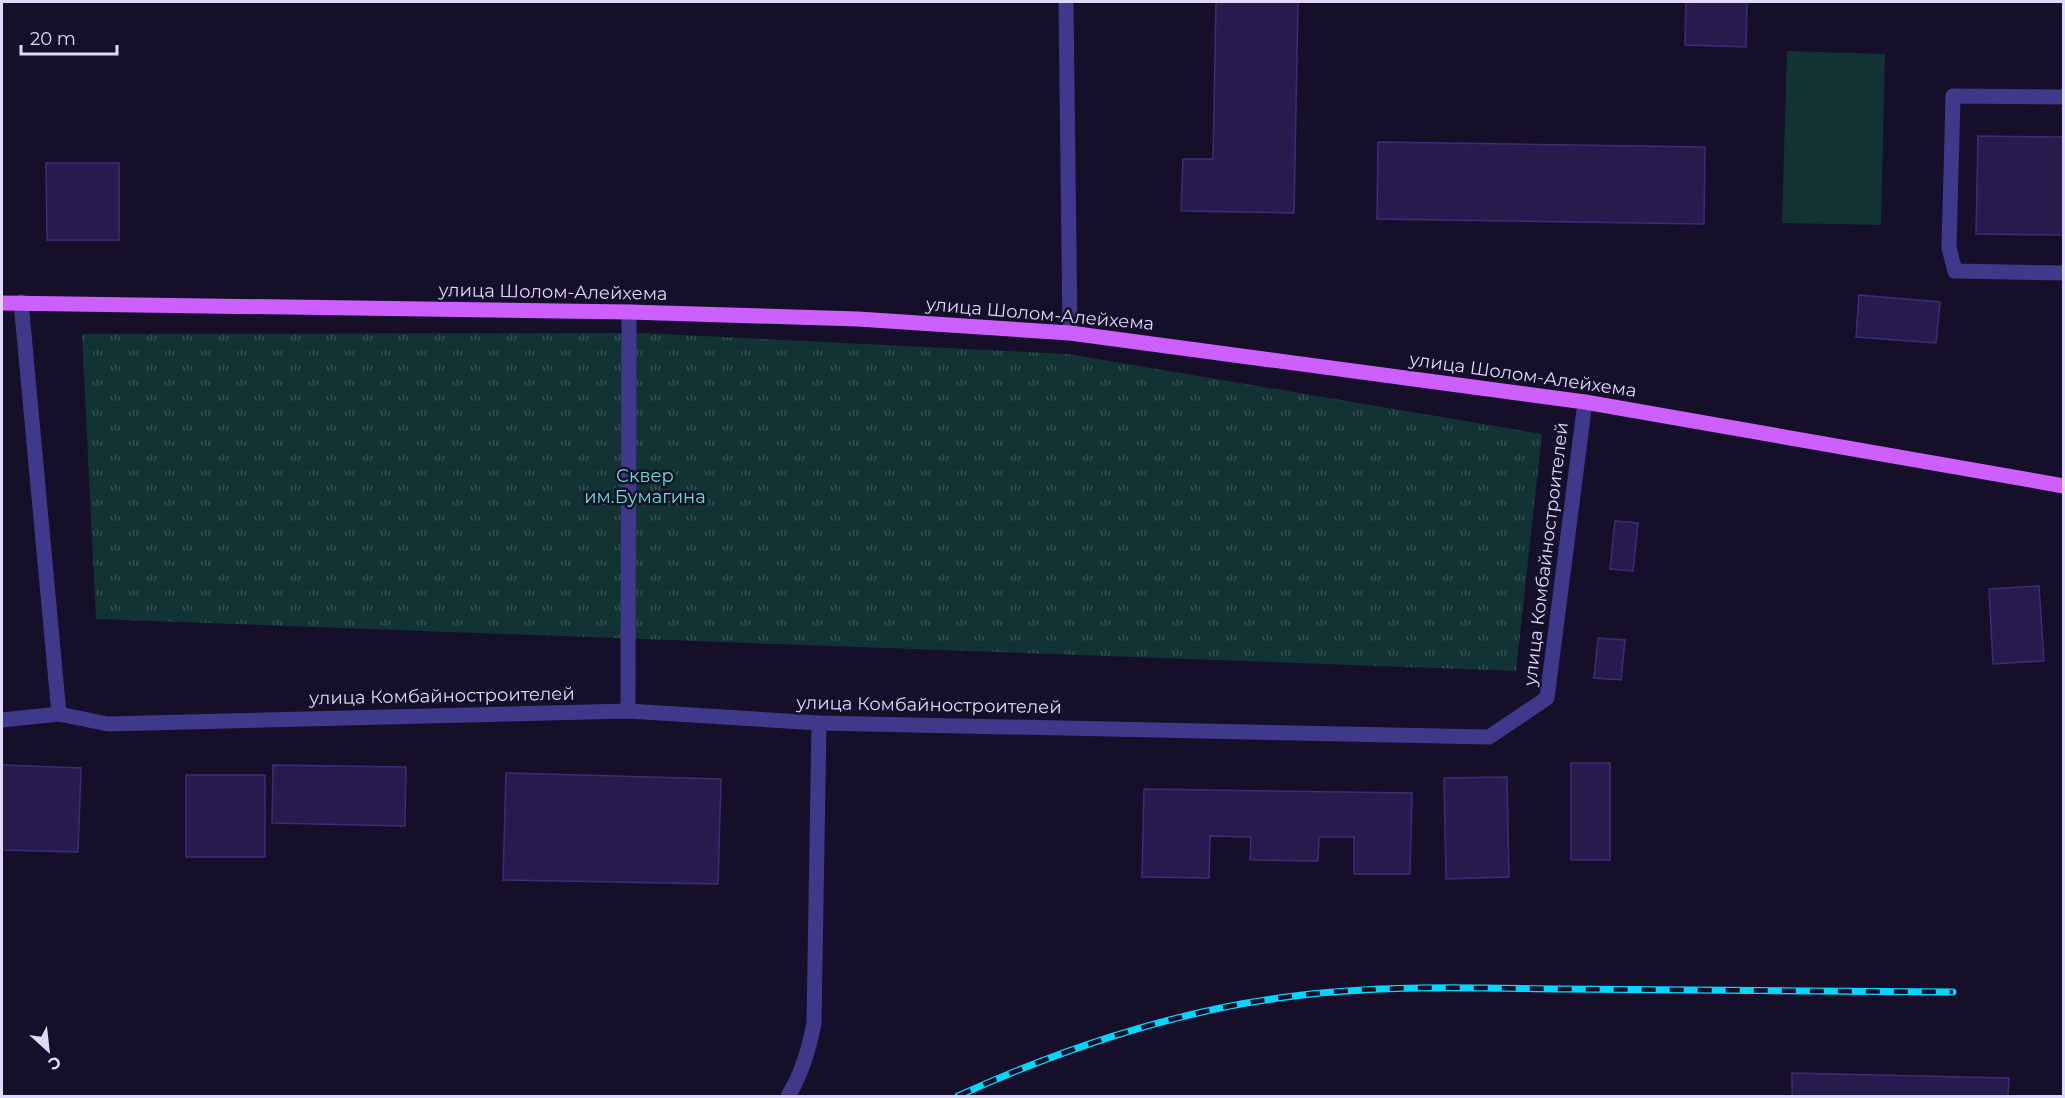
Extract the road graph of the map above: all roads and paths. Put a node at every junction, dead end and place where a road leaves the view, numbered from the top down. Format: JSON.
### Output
{"nodes":[{"id":1,"x":1066,"y":2,"type":"edge"},
{"id":2,"x":2064,"y":97,"type":"edge"},
{"id":3,"x":2064,"y":273,"type":"edge"},
{"id":4,"x":21,"y":302,"type":"junction"},
{"id":5,"x":2,"y":303,"type":"edge"},
{"id":6,"x":630,"y":312,"type":"junction"},
{"id":7,"x":1070,"y":333,"type":"junction"},
{"id":8,"x":1585,"y":402,"type":"junction"},
{"id":9,"x":2064,"y":486,"type":"edge"},
{"id":10,"x":628,"y":711,"type":"junction"},
{"id":11,"x":59,"y":714,"type":"junction"},
{"id":12,"x":2,"y":720,"type":"edge"},
{"id":13,"x":819,"y":723,"type":"junction"},
{"id":14,"x":788,"y":1096,"type":"edge"}],
"edges":[{"from":1,"to":7,"type":"street"},
{"from":2,"to":3,"type":"street"},
{"from":4,"to":5,"type":"main road","name":"улица Шолом-Алейхема"},
{"from":4,"to":6,"type":"main road","name":"улица Шолом-Алейхема"},
{"from":4,"to":11,"type":"street"},
{"from":6,"to":7,"type":"main road","name":"улица Шолом-Алейхема"},
{"from":6,"to":10,"type":"street"},
{"from":7,"to":8,"type":"main road","name":"улица Шолом-Алейхема"},
{"from":8,"to":9,"type":"main road","name":"улица Шолом-Алейхема"},
{"from":8,"to":13,"type":"street","name":"улица Комбайностроителей"},
{"from":10,"to":11,"type":"street","name":"улица Комбайностроителей"},
{"from":10,"to":13,"type":"street","name":"улица Комбайностроителей"},
{"from":11,"to":12,"type":"street","name":"улица Комбайностроителей"},
{"from":13,"to":14,"type":"street"}]}
